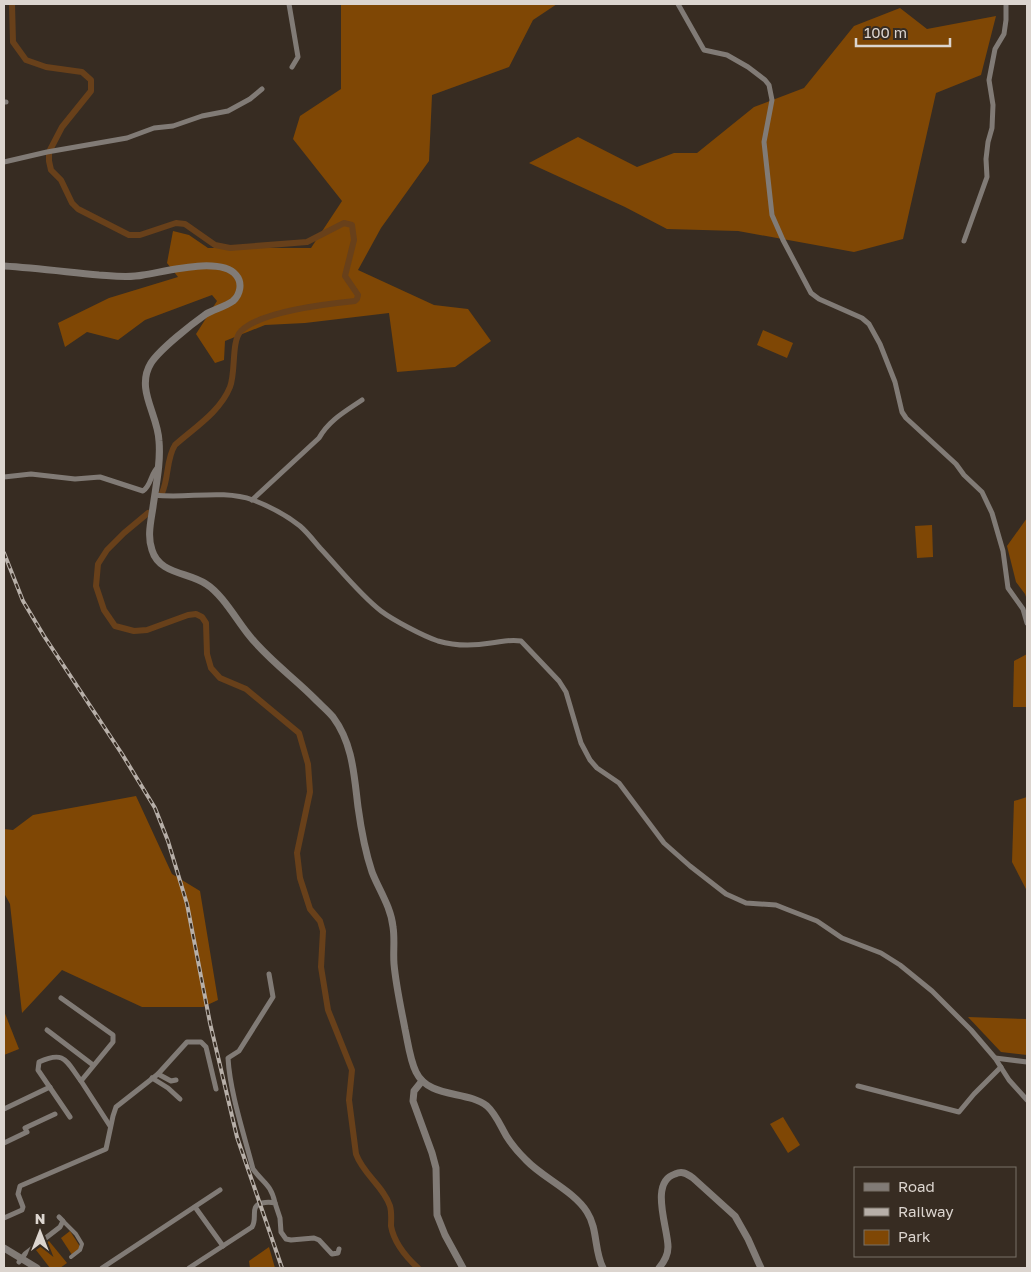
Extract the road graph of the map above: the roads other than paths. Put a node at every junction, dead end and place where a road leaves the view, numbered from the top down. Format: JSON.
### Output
{"nodes":[{"id":1,"x":288,"y":4,"type":"edge"},
{"id":2,"x":678,"y":4,"type":"edge"},
{"id":3,"x":1006,"y":4,"type":"edge"},
{"id":4,"x":292,"y":67,"type":"dead end"},
{"id":5,"x":262,"y":89,"type":"dead end"},
{"id":6,"x":4,"y":162,"type":"edge"},
{"id":7,"x":964,"y":241,"type":"dead end"},
{"id":8,"x":4,"y":266,"type":"edge"},
{"id":9,"x":362,"y":400,"type":"dead end"},
{"id":10,"x":159,"y":466,"type":"junction"},
{"id":11,"x":4,"y":477,"type":"edge"},
{"id":12,"x":155,"y":495,"type":"junction"},
{"id":13,"x":252,"y":500,"type":"junction"},
{"id":14,"x":1027,"y":623,"type":"edge"},
{"id":15,"x":270,"y":974,"type":"dead end"},
{"id":16,"x":61,"y":998,"type":"dead end"},
{"id":17,"x":46,"y":1030,"type":"dead end"},
{"id":18,"x":996,"y":1058,"type":"junction"},
{"id":19,"x":1027,"y":1062,"type":"edge"},
{"id":20,"x":93,"y":1066,"type":"junction"},
{"id":21,"x":1001,"y":1067,"type":"junction"},
{"id":22,"x":158,"y":1074,"type":"junction"},
{"id":23,"x":152,"y":1078,"type":"junction"},
{"id":24,"x":176,"y":1080,"type":"dead end"},
{"id":25,"x":81,"y":1081,"type":"junction"},
{"id":26,"x":422,"y":1081,"type":"junction"},
{"id":27,"x":858,"y":1086,"type":"dead end"},
{"id":28,"x":50,"y":1087,"type":"junction"},
{"id":29,"x":216,"y":1089,"type":"dead end"},
{"id":30,"x":180,"y":1099,"type":"dead end"},
{"id":31,"x":1027,"y":1100,"type":"edge"},
{"id":32,"x":4,"y":1108,"type":"edge"},
{"id":33,"x":55,"y":1114,"type":"dead end"},
{"id":34,"x":70,"y":1117,"type":"dead end"},
{"id":35,"x":111,"y":1127,"type":"junction"},
{"id":36,"x":4,"y":1143,"type":"edge"},
{"id":37,"x":220,"y":1190,"type":"dead end"},
{"id":38,"x":274,"y":1203,"type":"junction"},
{"id":39,"x":195,"y":1207,"type":"junction"},
{"id":40,"x":4,"y":1218,"type":"edge"},
{"id":41,"x":61,"y":1219,"type":"joint"},
{"id":42,"x":223,"y":1246,"type":"junction"},
{"id":43,"x":4,"y":1248,"type":"edge"},
{"id":44,"x":339,"y":1249,"type":"dead end"},
{"id":45,"x":4,"y":1253,"type":"edge"},
{"id":46,"x":71,"y":1257,"type":"dead end"},
{"id":47,"x":21,"y":1260,"type":"junction"},
{"id":48,"x":29,"y":1268,"type":"edge"},
{"id":49,"x":37,"y":1268,"type":"edge"},
{"id":50,"x":102,"y":1268,"type":"edge"},
{"id":51,"x":189,"y":1268,"type":"edge"},
{"id":52,"x":462,"y":1268,"type":"edge"},
{"id":53,"x":604,"y":1268,"type":"edge"},
{"id":54,"x":659,"y":1268,"type":"edge"},
{"id":55,"x":761,"y":1268,"type":"edge"}],
"edges":[{"from":1,"to":4,"type":"street"},
{"from":2,"to":14,"type":"street"},
{"from":3,"to":7,"type":"street"},
{"from":5,"to":6,"type":"street"},
{"from":8,"to":10,"type":"street"},
{"from":9,"to":13,"type":"street"},
{"from":10,"to":11,"type":"street"},
{"from":10,"to":12,"type":"street"},
{"from":12,"to":13,"type":"street"},
{"from":12,"to":26,"type":"street"},
{"from":13,"to":18,"type":"street"},
{"from":15,"to":38,"type":"street"},
{"from":16,"to":20,"type":"street"},
{"from":17,"to":20,"type":"street"},
{"from":18,"to":19,"type":"street"},
{"from":18,"to":21,"type":"street"},
{"from":20,"to":25,"type":"street"},
{"from":21,"to":27,"type":"street"},
{"from":21,"to":31,"type":"street"},
{"from":22,"to":23,"type":"street"},
{"from":22,"to":24,"type":"street"},
{"from":22,"to":29,"type":"street"},
{"from":23,"to":30,"type":"street"},
{"from":23,"to":35,"type":"street"},
{"from":25,"to":28,"type":"street"},
{"from":25,"to":35,"type":"street"},
{"from":26,"to":52,"type":"street"},
{"from":26,"to":53,"type":"street"},
{"from":28,"to":32,"type":"street"},
{"from":28,"to":34,"type":"street"},
{"from":33,"to":36,"type":"street"},
{"from":35,"to":40,"type":"street"},
{"from":37,"to":39,"type":"street"},
{"from":38,"to":42,"type":"street"},
{"from":38,"to":44,"type":"street"},
{"from":39,"to":42,"type":"street"},
{"from":39,"to":50,"type":"street"},
{"from":41,"to":46,"type":"street"},
{"from":41,"to":47,"type":"street"},
{"from":42,"to":51,"type":"street"},
{"from":43,"to":47,"type":"street"},
{"from":45,"to":47,"type":"street"},
{"from":47,"to":48,"type":"street"},
{"from":47,"to":49,"type":"street"},
{"from":54,"to":55,"type":"street"}]}
